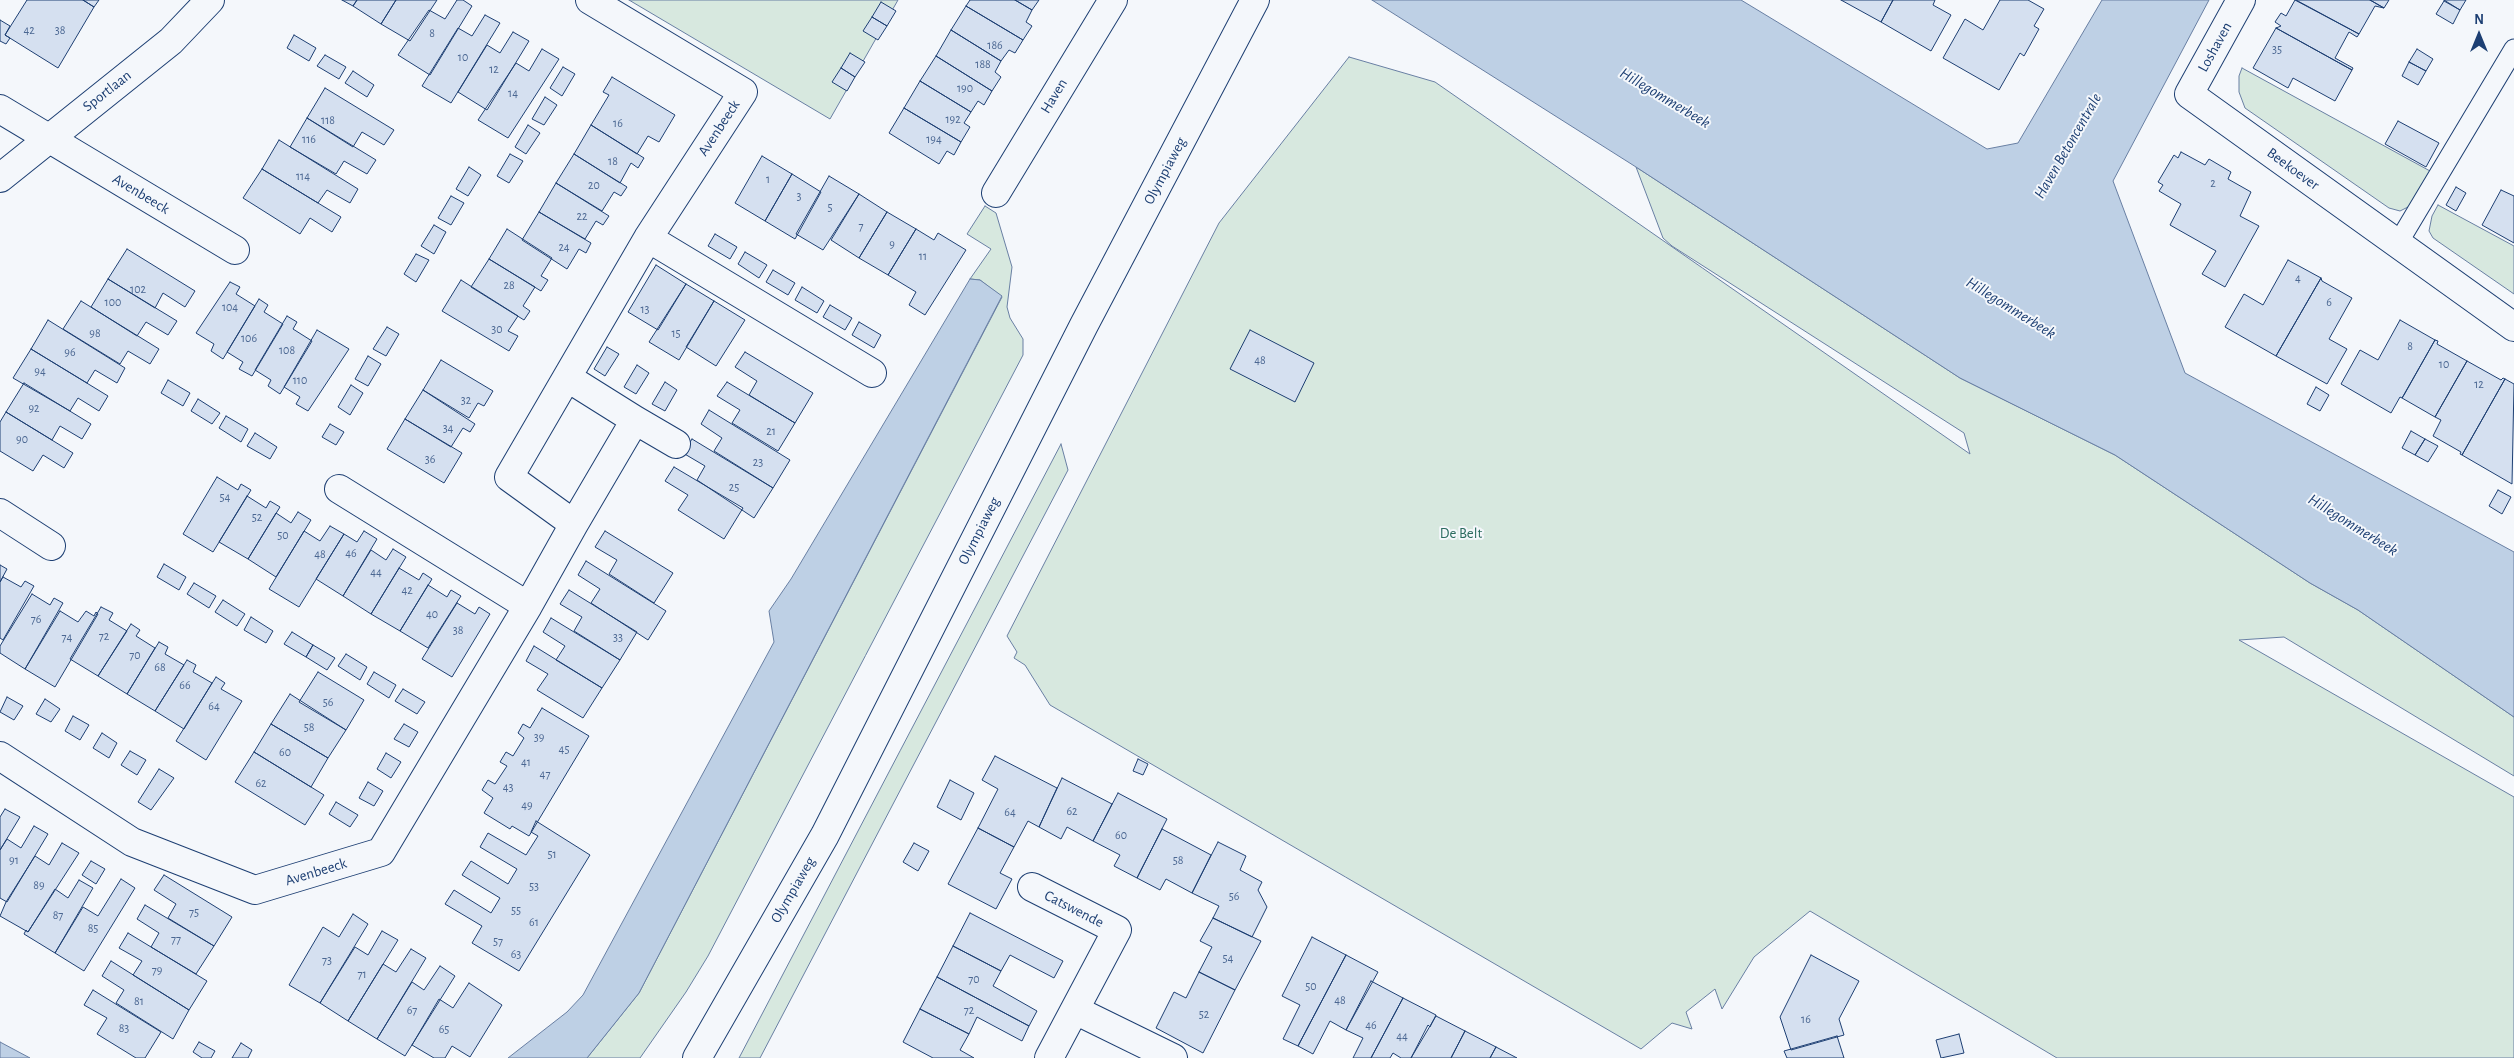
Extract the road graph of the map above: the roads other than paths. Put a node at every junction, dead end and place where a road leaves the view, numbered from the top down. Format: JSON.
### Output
{"nodes":[{"id":1,"x":210,"y":0,"type":"edge"},
{"id":2,"x":590,"y":0,"type":"edge"},
{"id":3,"x":1112,"y":0,"type":"edge"},
{"id":4,"x":1255,"y":0,"type":"edge"},
{"id":5,"x":2241,"y":0,"type":"edge"},
{"id":6,"x":2514,"y":49,"type":"edge"},
{"id":7,"x":2188,"y":94,"type":"joint"},
{"id":8,"x":0,"y":110,"type":"edge"},
{"id":9,"x":47,"y":139,"type":"junction"},
{"id":10,"x":0,"y":178,"type":"edge"},
{"id":11,"x":996,"y":193,"type":"dead end"},
{"id":12,"x":648,"y":238,"type":"junction"},
{"id":13,"x":2398,"y":243,"type":"junction"},
{"id":14,"x":235,"y":250,"type":"dead end"},
{"id":15,"x":2514,"y":327,"type":"edge"},
{"id":16,"x":872,"y":373,"type":"dead end"},
{"id":17,"x":568,"y":378,"type":"junction"},
{"id":18,"x":635,"y":420,"type":"junction"},
{"id":19,"x":676,"y":444,"type":"dead end"},
{"id":20,"x":338,"y":489,"type":"dead end"},
{"id":21,"x":0,"y":514,"type":"edge"},
{"id":22,"x":574,"y":524,"type":"junction"},
{"id":23,"x":51,"y":546,"type":"dead end"},
{"id":24,"x":528,"y":606,"type":"junction"},
{"id":25,"x":0,"y":756,"type":"edge"},
{"id":26,"x":1032,"y":887,"type":"dead end"},
{"id":27,"x":1075,"y":1010,"type":"junction"},
{"id":28,"x":697,"y":1058,"type":"edge"},
{"id":29,"x":1049,"y":1058,"type":"edge"},
{"id":30,"x":1173,"y":1058,"type":"edge"}],
"edges":[{"from":1,"to":9,"type":"street","name":"Sportlaan"},
{"from":2,"to":12,"type":"street","name":"Avenbeeck"},
{"from":3,"to":11,"type":"street","name":"Haven"},
{"from":4,"to":28,"type":"street","name":"Olympiaweg"},
{"from":5,"to":7,"type":"street","name":"Loshaven"},
{"from":6,"to":13,"type":"lane"},
{"from":7,"to":13,"type":"street","name":"Beekoever"},
{"from":8,"to":9,"type":"street","name":"Avenbeeck"},
{"from":9,"to":10,"type":"street","name":"Sportlaan"},
{"from":9,"to":14,"type":"street","name":"Avenbeeck"},
{"from":12,"to":16,"type":"street"},
{"from":12,"to":17,"type":"street","name":"Avenbeeck"},
{"from":13,"to":15,"type":"street","name":"Beekoever"},
{"from":17,"to":18,"type":"street"},
{"from":17,"to":22,"type":"street","name":"Avenbeeck"},
{"from":18,"to":19,"type":"street"},
{"from":18,"to":22,"type":"street","name":"Avenbeeck"},
{"from":20,"to":24,"type":"street"},
{"from":21,"to":23,"type":"street"},
{"from":22,"to":24,"type":"street","name":"Avenbeeck"},
{"from":24,"to":25,"type":"street","name":"Avenbeeck"},
{"from":26,"to":27,"type":"street","name":"Catswende"},
{"from":27,"to":29,"type":"street","name":"Catswende"},
{"from":27,"to":30,"type":"street"}]}
